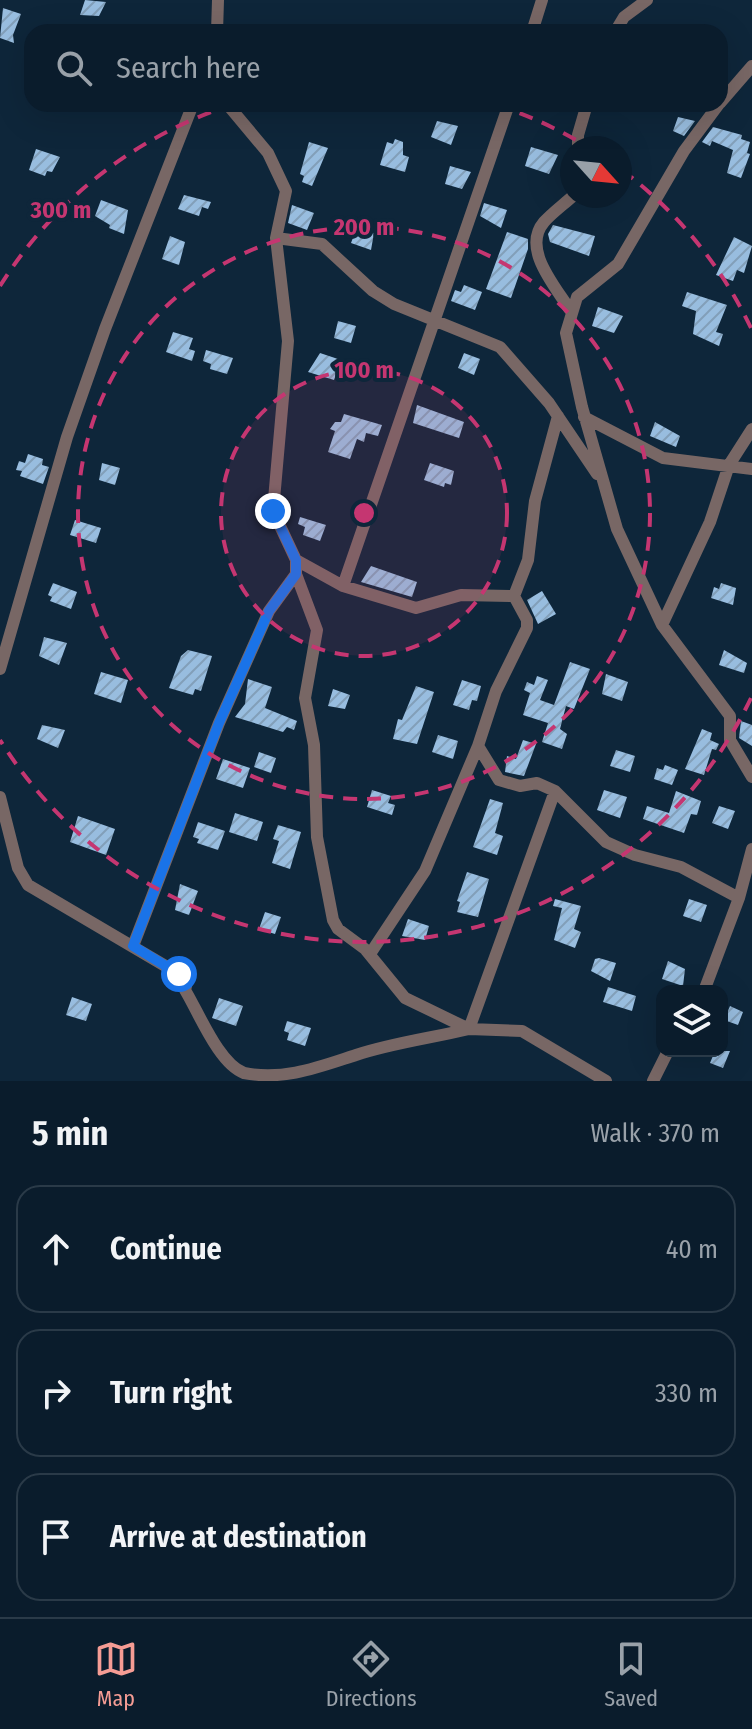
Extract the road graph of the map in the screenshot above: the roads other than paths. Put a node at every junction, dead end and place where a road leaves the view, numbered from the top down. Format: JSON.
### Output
{"nodes":[{"id":1,"x":218,"y":0,"type":"edge"},
{"id":2,"x":227,"y":0,"type":"edge"},
{"id":3,"x":542,"y":0,"type":"edge"},
{"id":4,"x":647,"y":0,"type":"edge"},
{"id":5,"x":217,"y":24,"type":"edge"},
{"id":6,"x":219,"y":24,"type":"edge"},
{"id":7,"x":534,"y":24,"type":"edge"},
{"id":8,"x":620,"y":24,"type":"edge"},
{"id":9,"x":752,"y":66,"type":"edge"},
{"id":10,"x":728,"y":94,"type":"edge"},
{"id":11,"x":190,"y":112,"type":"edge"},
{"id":12,"x":234,"y":112,"type":"edge"},
{"id":13,"x":506,"y":112,"type":"edge"},
{"id":14,"x":585,"y":112,"type":"edge"},
{"id":15,"x":714,"y":112,"type":"edge"},
{"id":16,"x":578,"y":136,"type":"edge"},
{"id":17,"x":560,"y":208,"type":"edge"},
{"id":18,"x":276,"y":238,"type":"junction"},
{"id":19,"x":570,"y":310,"type":"junction"},
{"id":20,"x":433,"y":321,"type":"junction"},
{"id":21,"x":558,"y":416,"type":"junction"},
{"id":22,"x":584,"y":417,"type":"junction"},
{"id":23,"x":752,"y":429,"type":"edge"},
{"id":24,"x":729,"y":465,"type":"junction"},
{"id":25,"x":752,"y":469,"type":"edge"},
{"id":26,"x":604,"y":485,"type":"junction"},
{"id":27,"x":296,"y":560,"type":"junction"},
{"id":28,"x":296,"y":574,"type":"junction"},
{"id":29,"x":343,"y":586,"type":"junction"},
{"id":30,"x":514,"y":596,"type":"junction"},
{"id":31,"x":662,"y":625,"type":"junction"},
{"id":32,"x":0,"y":669,"type":"edge"},
{"id":33,"x":478,"y":746,"type":"junction"},
{"id":34,"x":752,"y":777,"type":"edge"},
{"id":35,"x":555,"y":791,"type":"junction"},
{"id":36,"x":0,"y":797,"type":"edge"},
{"id":37,"x":752,"y":849,"type":"edge"},
{"id":38,"x":739,"y":898,"type":"junction"},
{"id":39,"x":133,"y":946,"type":"junction"},
{"id":40,"x":370,"y":954,"type":"junction"},
{"id":41,"x":706,"y":985,"type":"edge"},
{"id":42,"x":469,"y":1029,"type":"junction"},
{"id":43,"x":665,"y":1057,"type":"edge"},
{"id":44,"x":330,"y":1074,"type":"edge"},
{"id":45,"x":283,"y":1080,"type":"edge"},
{"id":46,"x":606,"y":1081,"type":"edge"},
{"id":47,"x":653,"y":1081,"type":"edge"}],
"edges":[{"from":1,"to":5,"type":"street"},
{"from":2,"to":6,"type":"street"},
{"from":3,"to":7,"type":"street"},
{"from":4,"to":8,"type":"street"},
{"from":9,"to":10,"type":"street"},
{"from":11,"to":32,"type":"street"},
{"from":12,"to":18,"type":"street"},
{"from":13,"to":20,"type":"street"},
{"from":14,"to":16,"type":"street"},
{"from":15,"to":19,"type":"street"},
{"from":17,"to":19,"type":"street"},
{"from":18,"to":20,"type":"street"},
{"from":18,"to":27,"type":"street"},
{"from":19,"to":22,"type":"street"},
{"from":20,"to":21,"type":"street"},
{"from":20,"to":29,"type":"street"},
{"from":21,"to":26,"type":"street"},
{"from":21,"to":30,"type":"street"},
{"from":22,"to":24,"type":"street"},
{"from":22,"to":26,"type":"street"},
{"from":23,"to":24,"type":"street"},
{"from":24,"to":25,"type":"street"},
{"from":24,"to":31,"type":"street"},
{"from":26,"to":31,"type":"street"},
{"from":27,"to":28,"type":"street"},
{"from":27,"to":29,"type":"street"},
{"from":28,"to":39,"type":"street"},
{"from":28,"to":40,"type":"street"},
{"from":29,"to":30,"type":"street"},
{"from":30,"to":33,"type":"street"},
{"from":31,"to":34,"type":"street"},
{"from":33,"to":35,"type":"street"},
{"from":33,"to":40,"type":"street"},
{"from":35,"to":38,"type":"street"},
{"from":35,"to":42,"type":"street"},
{"from":36,"to":39,"type":"street"},
{"from":37,"to":38,"type":"street"},
{"from":38,"to":41,"type":"street"},
{"from":39,"to":45,"type":"street"},
{"from":40,"to":42,"type":"street"},
{"from":42,"to":44,"type":"street"},
{"from":42,"to":46,"type":"street"},
{"from":43,"to":47,"type":"street"},
{"from":44,"to":45,"type":"street"}]}
